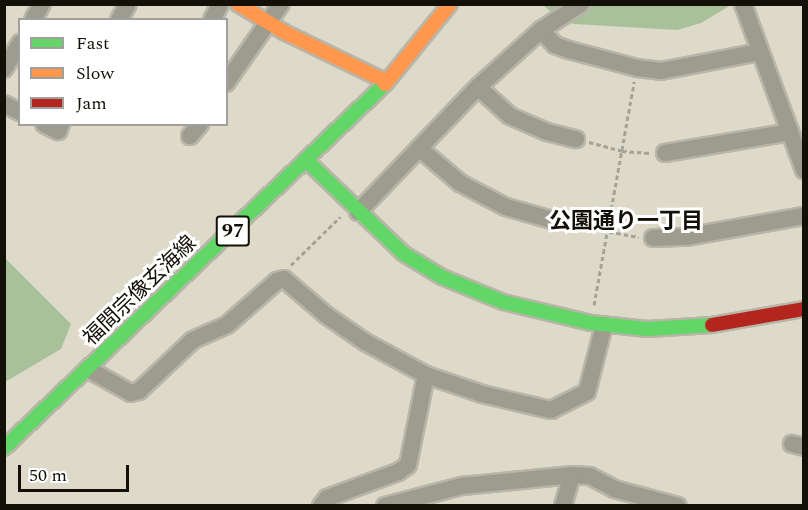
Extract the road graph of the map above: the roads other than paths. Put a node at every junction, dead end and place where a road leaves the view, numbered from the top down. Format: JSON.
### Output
{"nodes":[{"id":1,"x":42,"y":4,"type":"edge"},
{"id":2,"x":128,"y":4,"type":"edge"},
{"id":3,"x":220,"y":4,"type":"edge"},
{"id":4,"x":238,"y":4,"type":"edge"},
{"id":5,"x":281,"y":4,"type":"edge"},
{"id":6,"x":450,"y":4,"type":"edge"},
{"id":7,"x":581,"y":4,"type":"edge"},
{"id":8,"x":743,"y":4,"type":"edge"},
{"id":9,"x":34,"y":18,"type":"edge"},
{"id":10,"x":120,"y":18,"type":"edge"},
{"id":11,"x":213,"y":18,"type":"edge"},
{"id":12,"x":269,"y":24,"type":"junction"},
{"id":13,"x":541,"y":30,"type":"junction"},
{"id":14,"x":18,"y":46,"type":"edge"},
{"id":15,"x":760,"y":52,"type":"junction"},
{"id":16,"x":4,"y":69,"type":"edge"},
{"id":17,"x":228,"y":80,"type":"edge"},
{"id":18,"x":387,"y":82,"type":"junction"},
{"id":19,"x":478,"y":87,"type":"junction"},
{"id":20,"x":4,"y":104,"type":"edge"},
{"id":21,"x":18,"y":111,"type":"edge"},
{"id":22,"x":48,"y":126,"type":"edge"},
{"id":23,"x":60,"y":126,"type":"edge"},
{"id":24,"x":790,"y":132,"type":"junction"},
{"id":25,"x":576,"y":139,"type":"road end"},
{"id":26,"x":419,"y":148,"type":"junction"},
{"id":27,"x":665,"y":153,"type":"road end"},
{"id":28,"x":307,"y":161,"type":"junction"},
{"id":29,"x":804,"y":170,"type":"edge"},
{"id":30,"x":355,"y":209,"type":"junction"},
{"id":31,"x":804,"y":216,"type":"edge"},
{"id":32,"x":559,"y":222,"type":"road end"},
{"id":33,"x":653,"y":237,"type":"road end"},
{"id":34,"x":804,"y":309,"type":"edge"},
{"id":35,"x":597,"y":324,"type":"junction"},
{"id":36,"x":88,"y":369,"type":"junction"},
{"id":37,"x":426,"y":375,"type":"junction"},
{"id":38,"x":4,"y":448,"type":"edge"},
{"id":39,"x":572,"y":475,"type":"junction"},
{"id":40,"x":321,"y":506,"type":"edge"},
{"id":41,"x":385,"y":506,"type":"edge"},
{"id":42,"x":563,"y":506,"type":"edge"},
{"id":43,"x":678,"y":506,"type":"edge"}],
"edges":[{"from":1,"to":9,"type":"street"},
{"from":2,"to":10,"type":"street"},
{"from":3,"to":11,"type":"street"},
{"from":4,"to":12,"type":"street"},
{"from":5,"to":12,"type":"street"},
{"from":6,"to":18,"type":"street","name":"福間宗像玄海線","number":"97"},
{"from":7,"to":13,"type":"street"},
{"from":8,"to":15,"type":"street"},
{"from":12,"to":17,"type":"street"},
{"from":12,"to":18,"type":"street"},
{"from":13,"to":15,"type":"street"},
{"from":13,"to":19,"type":"street"},
{"from":14,"to":16,"type":"street"},
{"from":15,"to":24,"type":"street"},
{"from":18,"to":28,"type":"street","name":"福間宗像玄海線","number":"97"},
{"from":19,"to":25,"type":"street"},
{"from":19,"to":26,"type":"street"},
{"from":20,"to":21,"type":"street"},
{"from":22,"to":23,"type":"street"},
{"from":24,"to":27,"type":"street"},
{"from":24,"to":29,"type":"street"},
{"from":26,"to":30,"type":"street"},
{"from":26,"to":32,"type":"street"},
{"from":28,"to":30,"type":"street"},
{"from":28,"to":36,"type":"street","name":"福間宗像玄海線","number":"97"},
{"from":30,"to":35,"type":"street"},
{"from":31,"to":33,"type":"street"},
{"from":34,"to":35,"type":"street"},
{"from":35,"to":37,"type":"street"},
{"from":36,"to":37,"type":"street"},
{"from":36,"to":38,"type":"street","name":"福間宗像玄海線","number":"97"},
{"from":37,"to":40,"type":"street"},
{"from":39,"to":41,"type":"street"},
{"from":39,"to":42,"type":"street"},
{"from":39,"to":43,"type":"street"}]}
